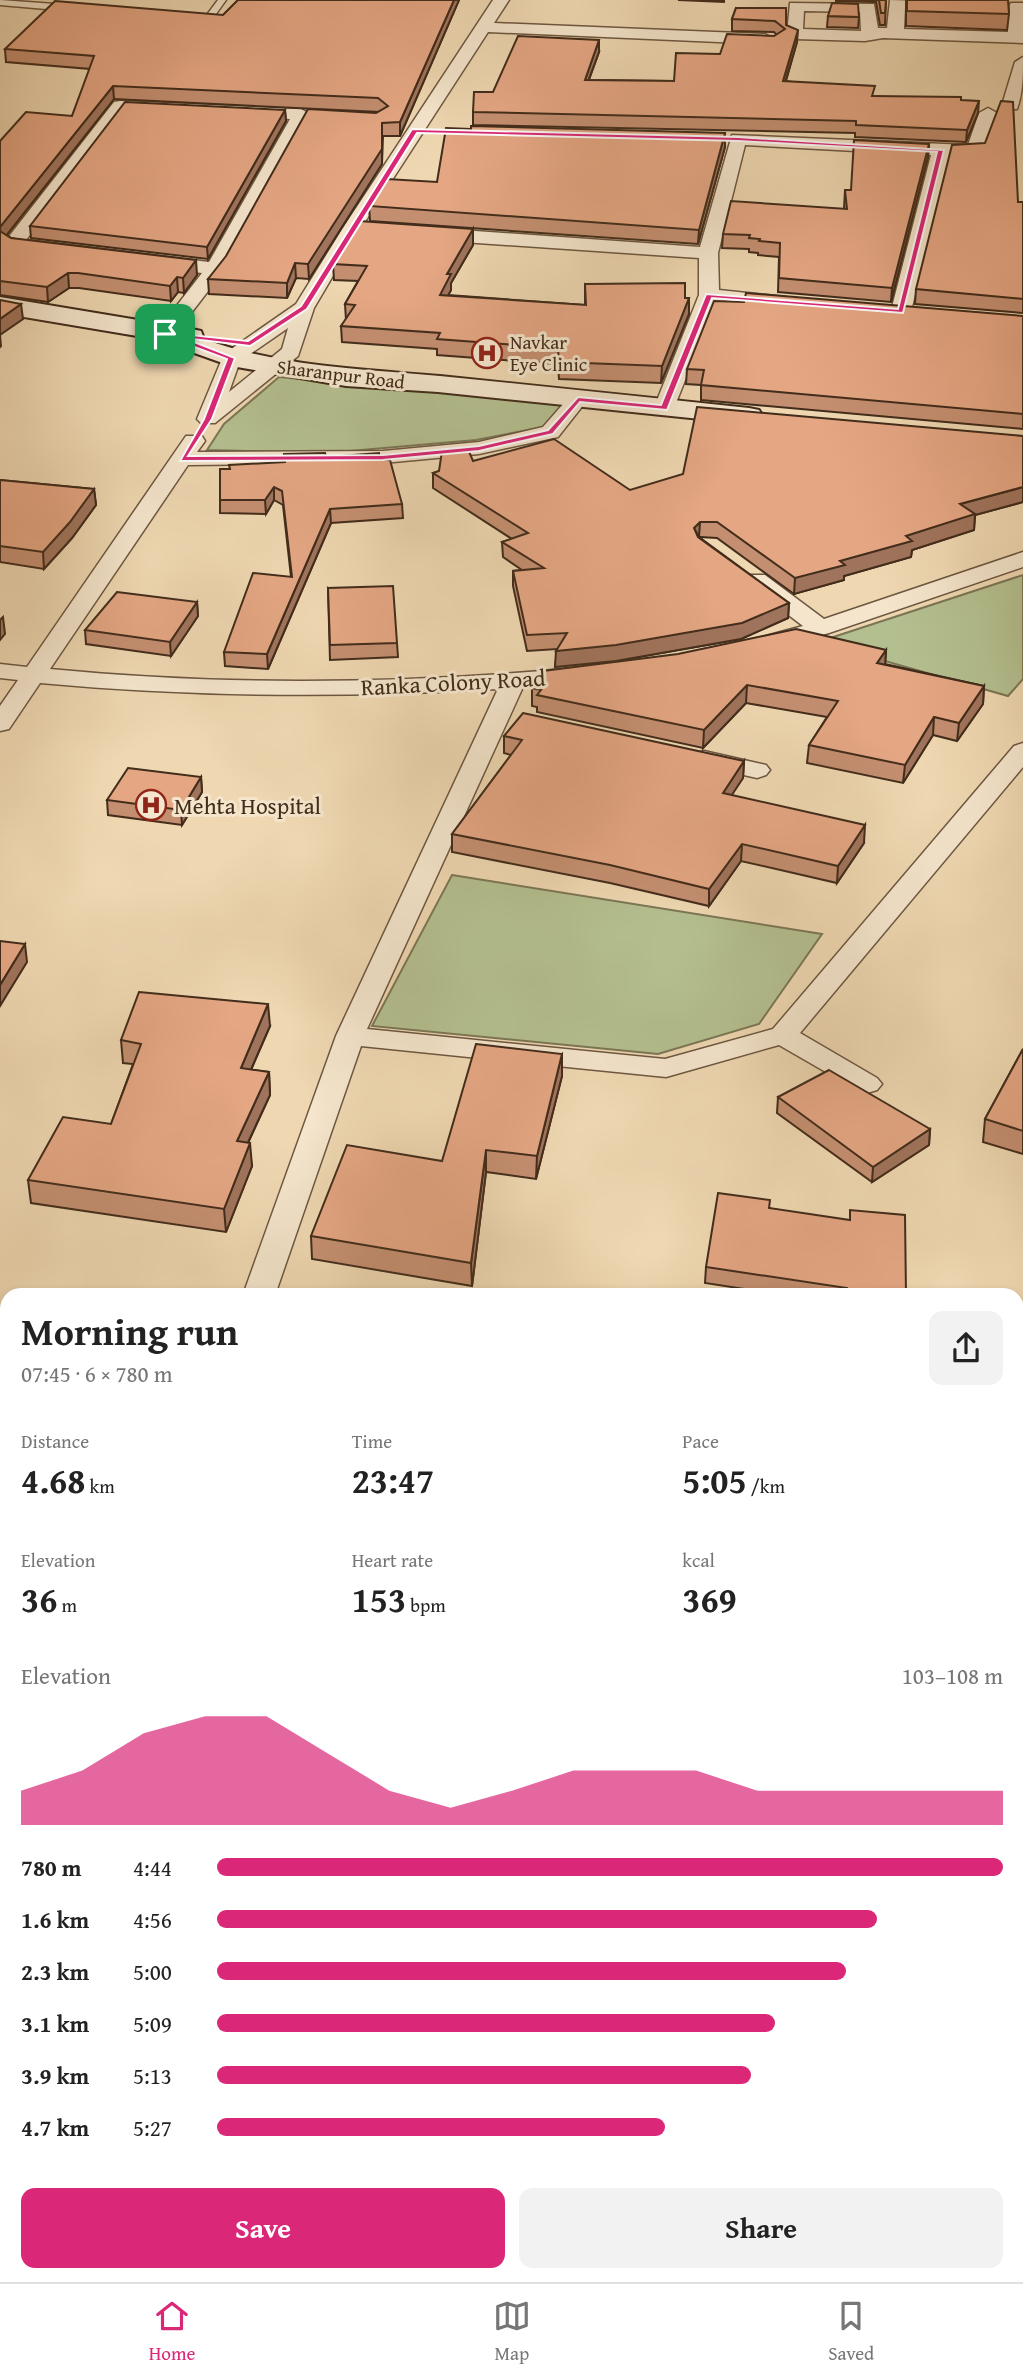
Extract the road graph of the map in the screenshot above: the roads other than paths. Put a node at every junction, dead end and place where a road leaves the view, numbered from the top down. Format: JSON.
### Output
{"nodes":[{"id":1,"x":222,"y":0,"type":"edge"},
{"id":2,"x":501,"y":0,"type":"edge"},
{"id":3,"x":13,"y":1,"type":"edge"},
{"id":4,"x":0,"y":2,"type":"edge"},
{"id":5,"x":965,"y":3,"type":"edge"},
{"id":6,"x":1017,"y":6,"type":"dead end"},
{"id":7,"x":77,"y":8,"type":"edge"},
{"id":8,"x":181,"y":17,"type":"edge"},
{"id":9,"x":482,"y":27,"type":"junction"},
{"id":10,"x":1020,"y":32,"type":"edge"},
{"id":11,"x":895,"y":33,"type":"junction"},
{"id":12,"x":870,"y":35,"type":"junction"},
{"id":13,"x":774,"y":40,"type":"edge"},
{"id":14,"x":1023,"y":62,"type":"edge"},
{"id":15,"x":1012,"y":105,"type":"edge"},
{"id":16,"x":988,"y":113,"type":"dead end"},
{"id":17,"x":301,"y":114,"type":"junction"},
{"id":18,"x":323,"y":116,"type":"edge"},
{"id":19,"x":415,"y":131,"type":"junction"},
{"id":20,"x":442,"y":131,"type":"edge"},
{"id":21,"x":941,"y":150,"type":"junction"},
{"id":22,"x":352,"y":228,"type":"junction"},
{"id":23,"x":380,"y":230,"type":"edge"},
{"id":24,"x":421,"y":233,"type":"edge"},
{"id":25,"x":6,"y":243,"type":"edge"},
{"id":26,"x":708,"y":253,"type":"junction"},
{"id":27,"x":215,"y":269,"type":"junction"},
{"id":28,"x":709,"y":295,"type":"junction"},
{"id":29,"x":0,"y":304,"type":"edge"},
{"id":30,"x":807,"y":305,"type":"edge"},
{"id":31,"x":304,"y":308,"type":"junction"},
{"id":32,"x":901,"y":311,"type":"edge"},
{"id":33,"x":165,"y":334,"type":"junction"},
{"id":34,"x":240,"y":351,"type":"junction"},
{"id":35,"x":282,"y":359,"type":"junction"},
{"id":36,"x":578,"y":399,"type":"junction"},
{"id":37,"x":664,"y":408,"type":"junction"},
{"id":38,"x":775,"y":418,"type":"edge"},
{"id":39,"x":208,"y":419,"type":"junction"},
{"id":40,"x":183,"y":459,"type":"junction"},
{"id":41,"x":1023,"y":559,"type":"edge"},
{"id":42,"x":734,"y":563,"type":"edge"},
{"id":43,"x":821,"y":628,"type":"junction"},
{"id":44,"x":747,"y":647,"type":"edge"},
{"id":45,"x":0,"y":671,"type":"edge"},
{"id":46,"x":603,"y":672,"type":"edge"},
{"id":47,"x":35,"y":675,"type":"junction"},
{"id":48,"x":513,"y":682,"type":"junction"},
{"id":49,"x":498,"y":714,"type":"junction"},
{"id":50,"x":526,"y":720,"type":"edge"},
{"id":51,"x":0,"y":724,"type":"edge"},
{"id":52,"x":1023,"y":751,"type":"edge"},
{"id":53,"x":675,"y":752,"type":"edge"},
{"id":54,"x":757,"y":771,"type":"dead end"},
{"id":55,"x":783,"y":1035,"type":"junction"},
{"id":56,"x":350,"y":1036,"type":"junction"},
{"id":57,"x":867,"y":1084,"type":"dead end"},
{"id":58,"x":262,"y":1288,"type":"edge"}],
"edges":[{"from":1,"to":8,"type":"lane"},
{"from":2,"to":9,"type":"street"},
{"from":3,"to":4,"type":"lane"},
{"from":3,"to":7,"type":"lane"},
{"from":5,"to":11,"type":"street"},
{"from":6,"to":10,"type":"street"},
{"from":9,"to":13,"type":"street"},
{"from":9,"to":19,"type":"street"},
{"from":10,"to":11,"type":"street"},
{"from":11,"to":12,"type":"street"},
{"from":12,"to":12,"type":"street"},
{"from":14,"to":15,"type":"street"},
{"from":16,"to":21,"type":"street"},
{"from":17,"to":18,"type":"street"},
{"from":17,"to":25,"type":"street"},
{"from":17,"to":27,"type":"street"},
{"from":19,"to":20,"type":"street"},
{"from":19,"to":22,"type":"street"},
{"from":21,"to":26,"type":"street"},
{"from":21,"to":32,"type":"street"},
{"from":22,"to":23,"type":"street"},
{"from":22,"to":31,"type":"street"},
{"from":24,"to":26,"type":"street"},
{"from":25,"to":27,"type":"street"},
{"from":26,"to":28,"type":"street"},
{"from":27,"to":33,"type":"street"},
{"from":28,"to":30,"type":"street"},
{"from":28,"to":37,"type":"street"},
{"from":29,"to":33,"type":"main road","name":"Sharanpur Road"},
{"from":31,"to":34,"type":"street"},
{"from":31,"to":35,"type":"street"},
{"from":33,"to":34,"type":"main road","name":"Sharanpur Road"},
{"from":34,"to":35,"type":"main road","name":"Sharanpur Road"},
{"from":34,"to":39,"type":"street"},
{"from":35,"to":36,"type":"main road","name":"Sharanpur Road"},
{"from":35,"to":39,"type":"street"},
{"from":36,"to":37,"type":"main road","name":"Sharanpur Road"},
{"from":36,"to":40,"type":"street"},
{"from":37,"to":38,"type":"main road","name":"Sharanpur Road"},
{"from":39,"to":40,"type":"street"},
{"from":40,"to":47,"type":"street"},
{"from":41,"to":43,"type":"street"},
{"from":42,"to":43,"type":"street"},
{"from":43,"to":44,"type":"street"},
{"from":45,"to":47,"type":"street","name":"Ranka Colony Road"},
{"from":46,"to":48,"type":"street","name":"Ranka Colony Road"},
{"from":47,"to":48,"type":"street","name":"Ranka Colony Road"},
{"from":47,"to":51,"type":"street"},
{"from":48,"to":49,"type":"street"},
{"from":49,"to":50,"type":"street"},
{"from":49,"to":56,"type":"street"},
{"from":52,"to":55,"type":"street"},
{"from":53,"to":54,"type":"street"},
{"from":55,"to":56,"type":"street"},
{"from":55,"to":57,"type":"street"},
{"from":56,"to":58,"type":"street"}]}
